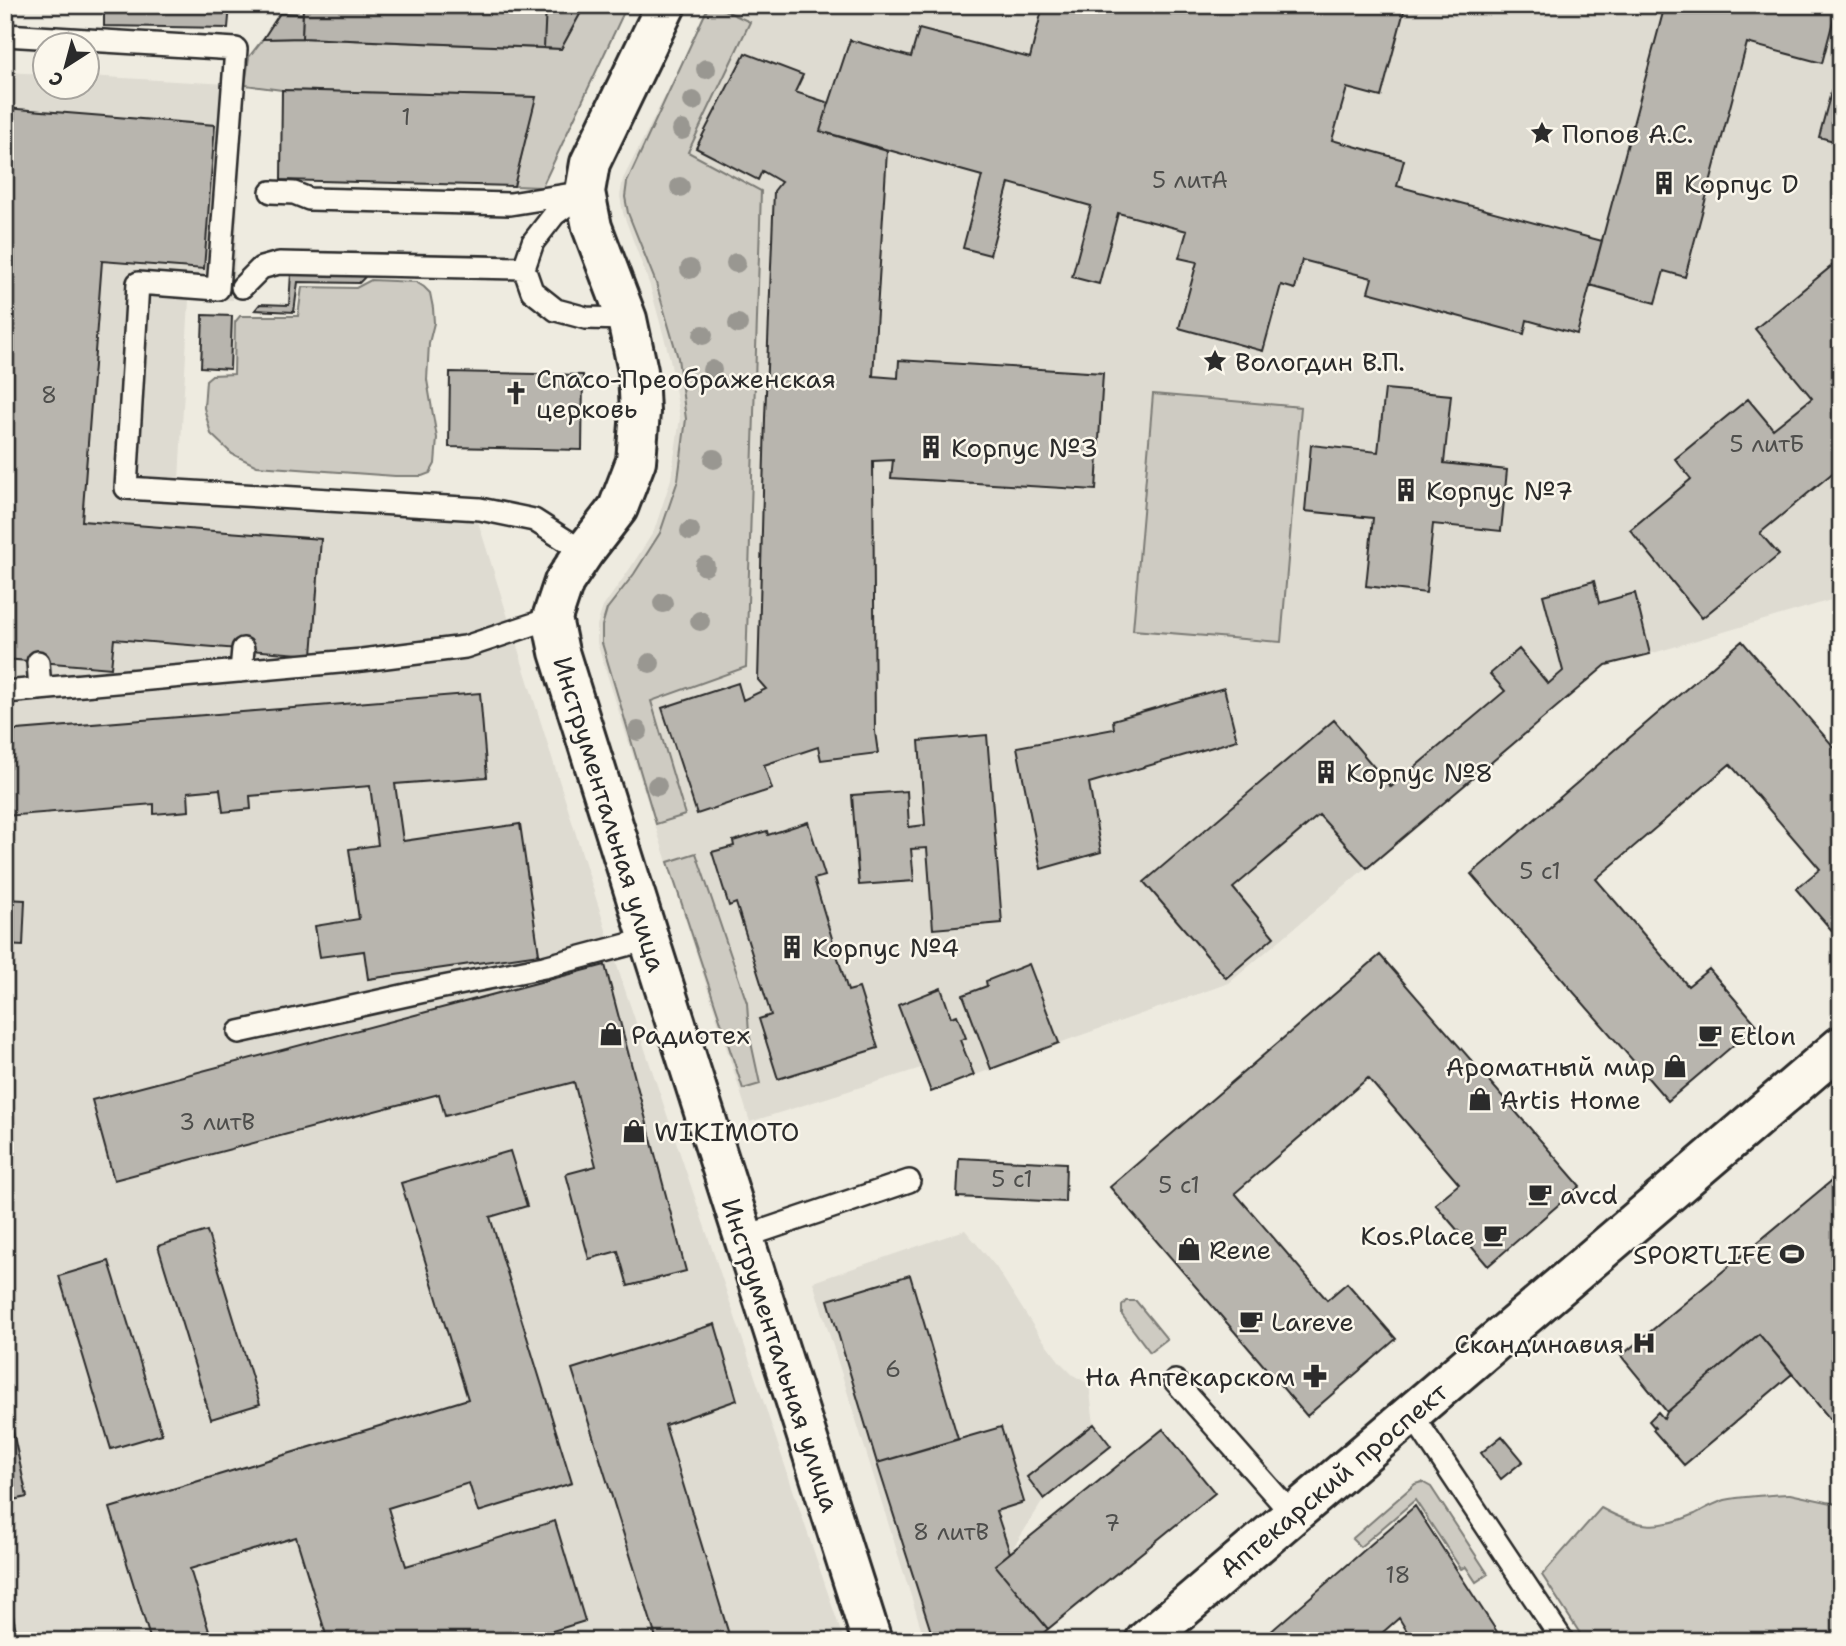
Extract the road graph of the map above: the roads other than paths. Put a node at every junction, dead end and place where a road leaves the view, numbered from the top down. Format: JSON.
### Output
{"nodes":[{"id":1,"x":666,"y":5,"type":"edge"},
{"id":2,"x":5,"y":35,"type":"edge"},
{"id":3,"x":271,"y":192,"type":"dead end"},
{"id":4,"x":585,"y":192,"type":"junction"},
{"id":5,"x":524,"y":268,"type":"junction"},
{"id":6,"x":242,"y":288,"type":"dead end"},
{"id":7,"x":627,"y":320,"type":"junction"},
{"id":8,"x":584,"y":552,"type":"junction"},
{"id":9,"x":552,"y":618,"type":"junction"},
{"id":10,"x":243,"y":649,"type":"dead end"},
{"id":11,"x":38,"y":662,"type":"dead end"},
{"id":12,"x":242,"y":671,"type":"junction"},
{"id":13,"x":40,"y":689,"type":"junction"},
{"id":14,"x":5,"y":692,"type":"edge"},
{"id":15,"x":649,"y":939,"type":"junction"},
{"id":16,"x":239,"y":1032,"type":"dead end"},
{"id":17,"x":1841,"y":1046,"type":"edge"},
{"id":18,"x":909,"y":1181,"type":"dead end"},
{"id":19,"x":744,"y":1237,"type":"junction"},
{"id":20,"x":1175,"y":1381,"type":"dead end"},
{"id":21,"x":1411,"y":1413,"type":"junction"},
{"id":22,"x":1292,"y":1514,"type":"junction"},
{"id":23,"x":873,"y":1641,"type":"edge"},
{"id":24,"x":1144,"y":1641,"type":"edge"},
{"id":25,"x":1563,"y":1641,"type":"edge"}],
"edges":[{"from":1,"to":4,"type":"street"},
{"from":2,"to":8,"type":"lane"},
{"from":3,"to":4,"type":"lane"},
{"from":4,"to":5,"type":"lane"},
{"from":4,"to":7,"type":"street"},
{"from":5,"to":6,"type":"lane"},
{"from":5,"to":7,"type":"lane"},
{"from":7,"to":8,"type":"street"},
{"from":8,"to":9,"type":"street"},
{"from":9,"to":12,"type":"lane"},
{"from":9,"to":15,"type":"street","name":"Инструментальная улица"},
{"from":10,"to":12,"type":"lane"},
{"from":11,"to":13,"type":"lane"},
{"from":12,"to":13,"type":"lane"},
{"from":13,"to":14,"type":"lane"},
{"from":15,"to":16,"type":"lane"},
{"from":15,"to":19,"type":"street","name":"Инструментальная улица"},
{"from":17,"to":21,"type":"street","name":"Аптекарский проспект"},
{"from":18,"to":19,"type":"lane"},
{"from":19,"to":23,"type":"street","name":"Инструментальная улица"},
{"from":20,"to":22,"type":"lane"},
{"from":21,"to":22,"type":"street","name":"Аптекарский проспект"},
{"from":21,"to":25,"type":"lane"},
{"from":22,"to":24,"type":"street","name":"Аптекарский проспект"}]}
